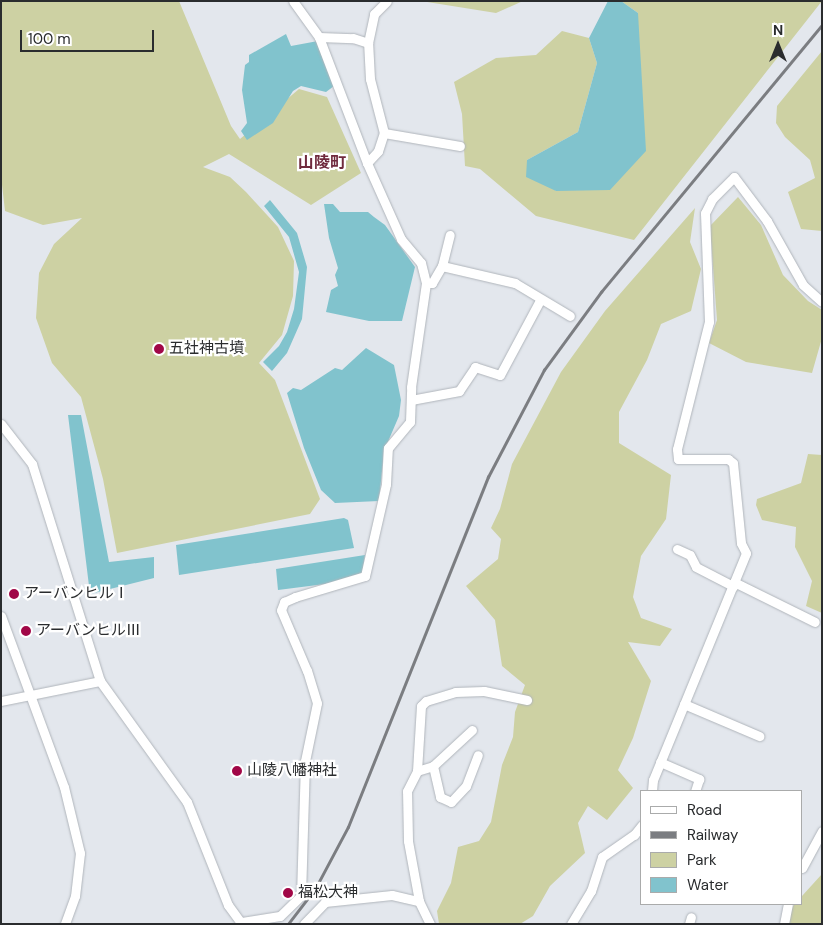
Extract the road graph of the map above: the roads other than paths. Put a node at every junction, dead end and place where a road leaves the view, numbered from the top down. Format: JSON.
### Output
{"nodes":[{"id":1,"x":293,"y":1,"type":"edge"},
{"id":2,"x":387,"y":1,"type":"edge"},
{"id":3,"x":319,"y":37,"type":"junction"},
{"id":4,"x":368,"y":43,"type":"junction"},
{"id":5,"x":384,"y":134,"type":"junction"},
{"id":6,"x":460,"y":146,"type":"dead end"},
{"id":7,"x":367,"y":163,"type":"junction"},
{"id":8,"x":450,"y":235,"type":"dead end"},
{"id":9,"x":442,"y":266,"type":"junction"},
{"id":10,"x":426,"y":284,"type":"junction"},
{"id":11,"x":540,"y":300,"type":"junction"},
{"id":12,"x":822,"y":302,"type":"edge"},
{"id":13,"x":570,"y":316,"type":"dead end"},
{"id":14,"x":411,"y":400,"type":"junction"},
{"id":15,"x":1,"y":424,"type":"edge"},
{"id":16,"x":677,"y":549,"type":"dead end"},
{"id":17,"x":733,"y":584,"type":"junction"},
{"id":18,"x":1,"y":616,"type":"edge"},
{"id":19,"x":814,"y":622,"type":"dead end"},
{"id":20,"x":100,"y":681,"type":"junction"},
{"id":21,"x":31,"y":695,"type":"junction"},
{"id":22,"x":527,"y":700,"type":"dead end"},
{"id":23,"x":1,"y":701,"type":"edge"},
{"id":24,"x":684,"y":704,"type":"junction"},
{"id":25,"x":472,"y":730,"type":"dead end"},
{"id":26,"x":759,"y":736,"type":"dead end"},
{"id":27,"x":478,"y":755,"type":"dead end"},
{"id":28,"x":660,"y":762,"type":"junction"},
{"id":29,"x":433,"y":766,"type":"junction"},
{"id":30,"x":417,"y":771,"type":"junction"},
{"id":31,"x":652,"y":790,"type":"edge"},
{"id":32,"x":695,"y":790,"type":"edge"},
{"id":33,"x":640,"y":828,"type":"edge"},
{"id":34,"x":822,"y":830,"type":"edge"},
{"id":35,"x":806,"y":849,"type":"edge"},
{"id":36,"x":803,"y":863,"type":"edge"},
{"id":37,"x":419,"y":901,"type":"junction"},
{"id":38,"x":788,"y":905,"type":"edge"},
{"id":39,"x":242,"y":923,"type":"edge"},
{"id":40,"x":65,"y":924,"type":"edge"},
{"id":41,"x":304,"y":924,"type":"edge"},
{"id":42,"x":430,"y":924,"type":"edge"},
{"id":43,"x":571,"y":924,"type":"edge"},
{"id":44,"x":784,"y":924,"type":"edge"}],
"edges":[{"from":1,"to":3,"type":"street"},
{"from":2,"to":4,"type":"street"},
{"from":3,"to":4,"type":"street"},
{"from":3,"to":7,"type":"street"},
{"from":4,"to":5,"type":"street"},
{"from":5,"to":6,"type":"street"},
{"from":5,"to":7,"type":"street"},
{"from":7,"to":10,"type":"street"},
{"from":8,"to":9,"type":"street"},
{"from":9,"to":10,"type":"street"},
{"from":9,"to":11,"type":"street"},
{"from":10,"to":14,"type":"street"},
{"from":11,"to":13,"type":"street"},
{"from":11,"to":14,"type":"street"},
{"from":12,"to":17,"type":"street"},
{"from":14,"to":39,"type":"street"},
{"from":15,"to":20,"type":"street"},
{"from":16,"to":17,"type":"street"},
{"from":17,"to":19,"type":"street"},
{"from":17,"to":24,"type":"street"},
{"from":18,"to":21,"type":"street"},
{"from":20,"to":21,"type":"street"},
{"from":20,"to":39,"type":"street"},
{"from":21,"to":23,"type":"street"},
{"from":21,"to":40,"type":"street"},
{"from":22,"to":30,"type":"street"},
{"from":24,"to":26,"type":"street"},
{"from":24,"to":28,"type":"street"},
{"from":25,"to":29,"type":"street"},
{"from":27,"to":29,"type":"street"},
{"from":28,"to":31,"type":"street"},
{"from":28,"to":32,"type":"street"},
{"from":29,"to":30,"type":"street"},
{"from":30,"to":37,"type":"street"},
{"from":33,"to":43,"type":"street"},
{"from":34,"to":35,"type":"street"},
{"from":35,"to":36,"type":"street"},
{"from":37,"to":41,"type":"street"},
{"from":37,"to":42,"type":"street"},
{"from":38,"to":44,"type":"street"}]}
